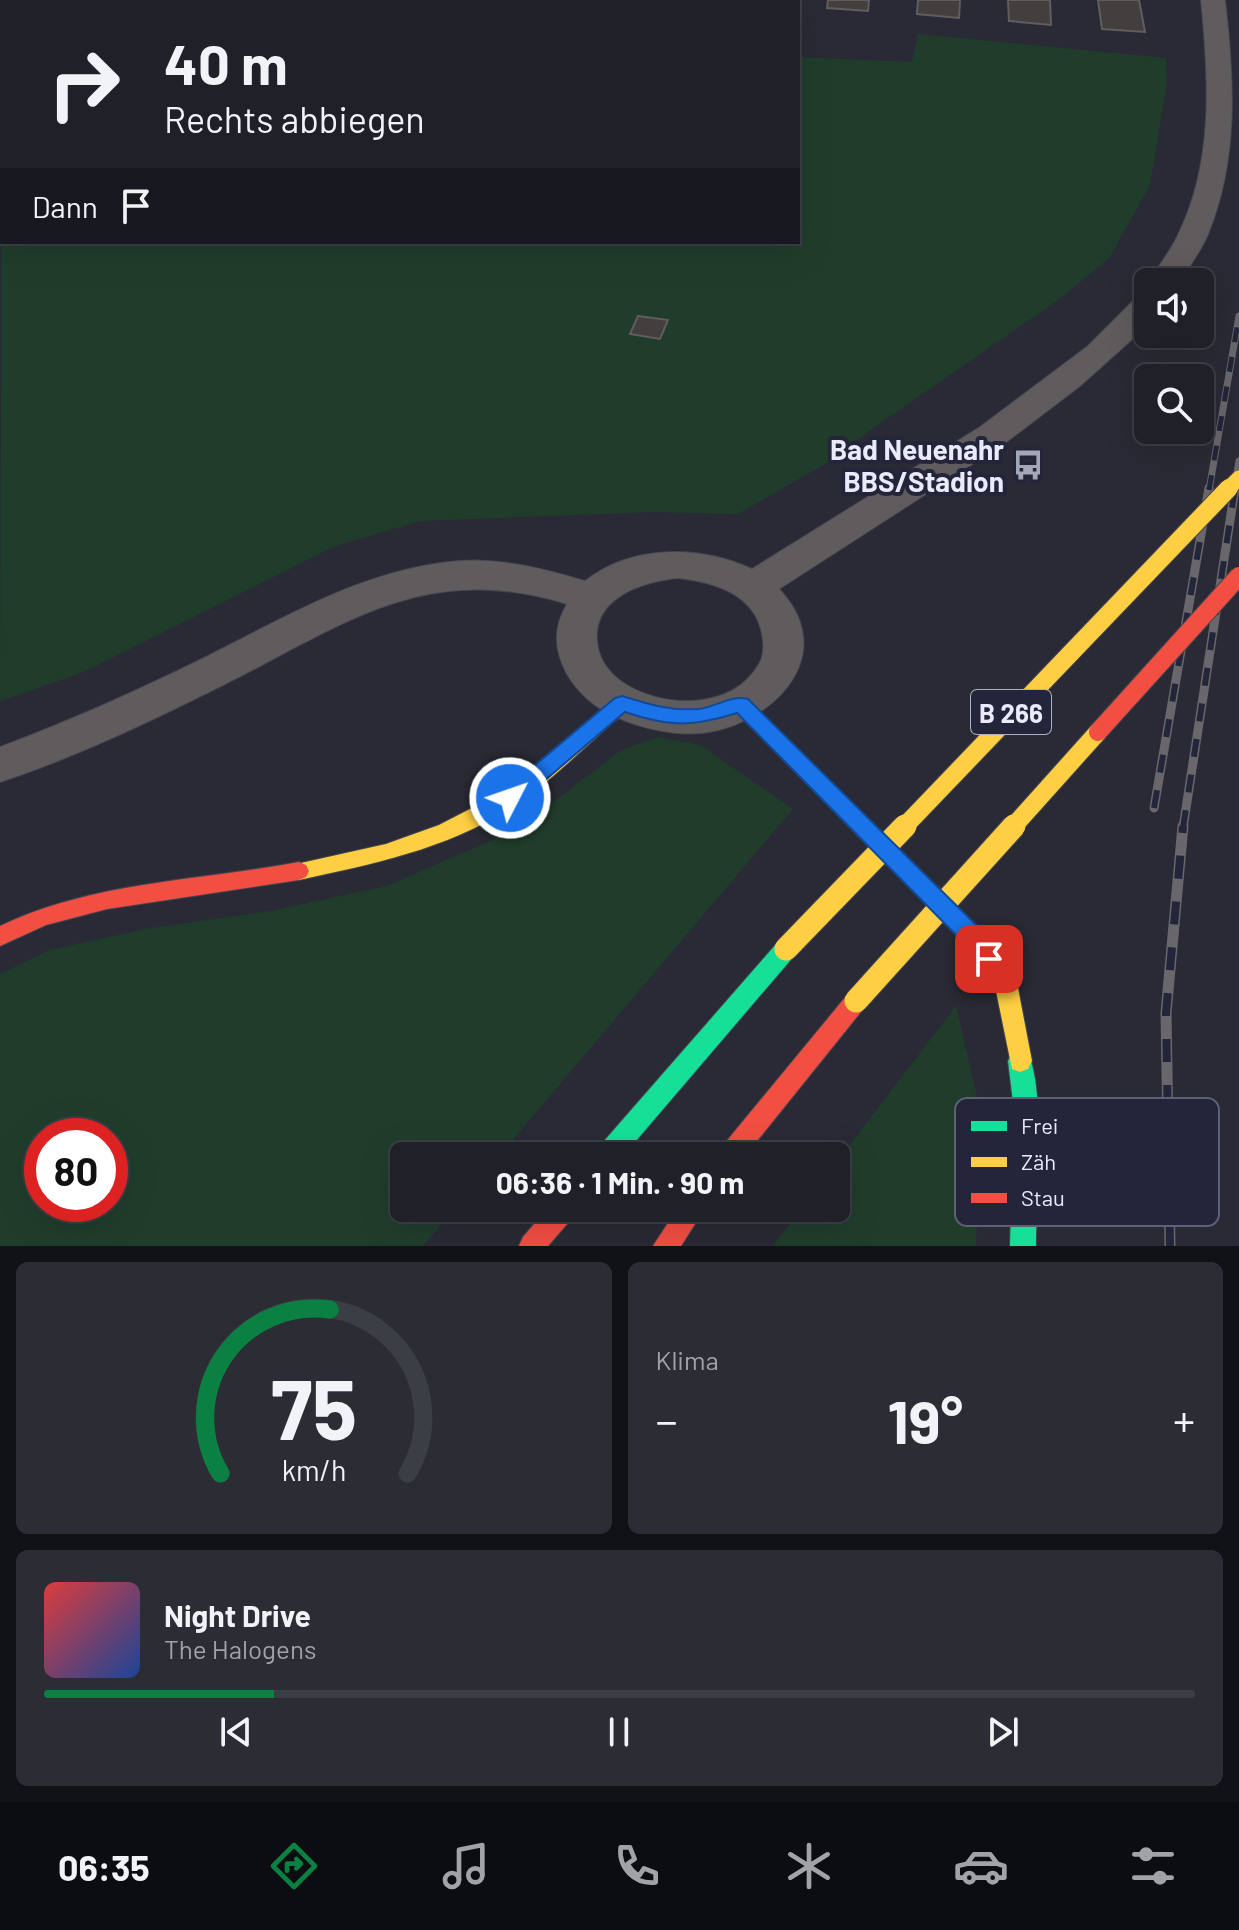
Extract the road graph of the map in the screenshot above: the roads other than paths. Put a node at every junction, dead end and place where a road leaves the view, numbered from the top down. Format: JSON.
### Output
{"nodes":[{"id":1,"x":1213,"y":0,"type":"edge"},
{"id":2,"x":1172,"y":268,"type":"edge"},
{"id":3,"x":1134,"y":321,"type":"edge"},
{"id":4,"x":1239,"y":478,"type":"edge"},
{"id":5,"x":1239,"y":576,"type":"edge"},
{"id":6,"x":753,"y":587,"type":"junction"},
{"id":7,"x":593,"y":598,"type":"junction"},
{"id":8,"x":622,"y":703,"type":"junction"},
{"id":9,"x":741,"y":705,"type":"junction"},
{"id":10,"x":0,"y":765,"type":"edge"},
{"id":11,"x":0,"y":936,"type":"edge"},
{"id":12,"x":1025,"y":1098,"type":"edge"},
{"id":13,"x":619,"y":1142,"type":"edge"},
{"id":14,"x":741,"y":1142,"type":"edge"},
{"id":15,"x":552,"y":1222,"type":"edge"},
{"id":16,"x":683,"y":1222,"type":"edge"},
{"id":17,"x":1024,"y":1226,"type":"edge"},
{"id":18,"x":532,"y":1246,"type":"edge"},
{"id":19,"x":666,"y":1246,"type":"edge"},
{"id":20,"x":1023,"y":1246,"type":"edge"}],
"edges":[{"from":1,"to":2,"type":"street"},
{"from":3,"to":6,"type":"street"},
{"from":4,"to":13,"type":"highway","number":"B 266","bridge":true},
{"from":5,"to":14,"type":"highway","number":"B 266","bridge":true},
{"from":6,"to":7,"type":"street"},
{"from":6,"to":9,"type":"street"},
{"from":7,"to":8,"type":"street"},
{"from":7,"to":10,"type":"street"},
{"from":8,"to":9,"type":"street"},
{"from":8,"to":11,"type":"highway"},
{"from":9,"to":12,"type":"highway"},
{"from":15,"to":18,"type":"highway"},
{"from":16,"to":19,"type":"highway"},
{"from":17,"to":20,"type":"highway"}]}
